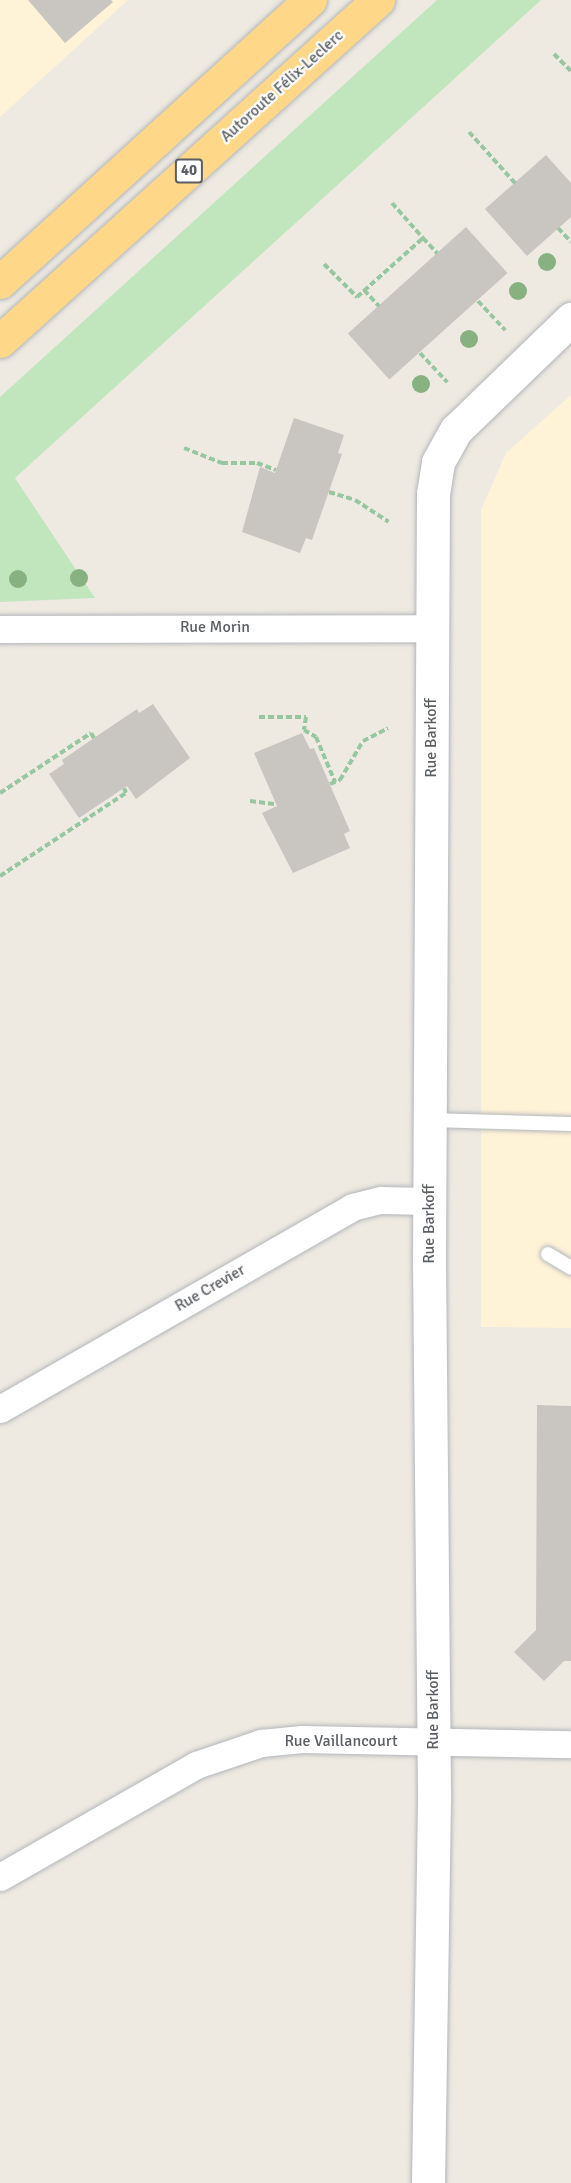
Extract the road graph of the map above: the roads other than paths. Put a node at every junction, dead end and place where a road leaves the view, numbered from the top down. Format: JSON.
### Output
{"nodes":[{"id":1,"x":310,"y":0,"type":"edge"},
{"id":2,"x":378,"y":0,"type":"edge"},
{"id":3,"x":0,"y":282,"type":"edge"},
{"id":4,"x":571,"y":319,"type":"edge"},
{"id":5,"x":0,"y":341,"type":"edge"},
{"id":6,"x":431,"y":628,"type":"junction"},
{"id":7,"x":0,"y":629,"type":"edge"},
{"id":8,"x":429,"y":1120,"type":"junction"},
{"id":9,"x":571,"y":1124,"type":"edge"},
{"id":10,"x":429,"y":1201,"type":"junction"},
{"id":11,"x":548,"y":1254,"type":"dead end"},
{"id":12,"x":571,"y":1268,"type":"edge"},
{"id":13,"x":0,"y":1409,"type":"edge"},
{"id":14,"x":434,"y":1742,"type":"junction"},
{"id":15,"x":571,"y":1744,"type":"edge"},
{"id":16,"x":0,"y":1877,"type":"edge"},
{"id":17,"x":428,"y":2183,"type":"edge"}],
"edges":[{"from":1,"to":3,"type":"highway"},
{"from":2,"to":5,"type":"highway","name":"Autoroute Félix-Leclerc","number":"40"},
{"from":4,"to":6,"type":"street","name":"Rue Barkoff"},
{"from":6,"to":7,"type":"street","name":"Rue Morin"},
{"from":6,"to":8,"type":"street","name":"Rue Barkoff"},
{"from":8,"to":9,"type":"lane"},
{"from":8,"to":10,"type":"street","name":"Rue Barkoff"},
{"from":10,"to":13,"type":"street","name":"Rue Crevier"},
{"from":10,"to":14,"type":"street","name":"Rue Barkoff"},
{"from":11,"to":12,"type":"lane"},
{"from":14,"to":15,"type":"street","name":"Rue Vaillancourt"},
{"from":14,"to":16,"type":"street","name":"Rue Vaillancourt"},
{"from":14,"to":17,"type":"street","name":"Rue Barkoff"}]}
